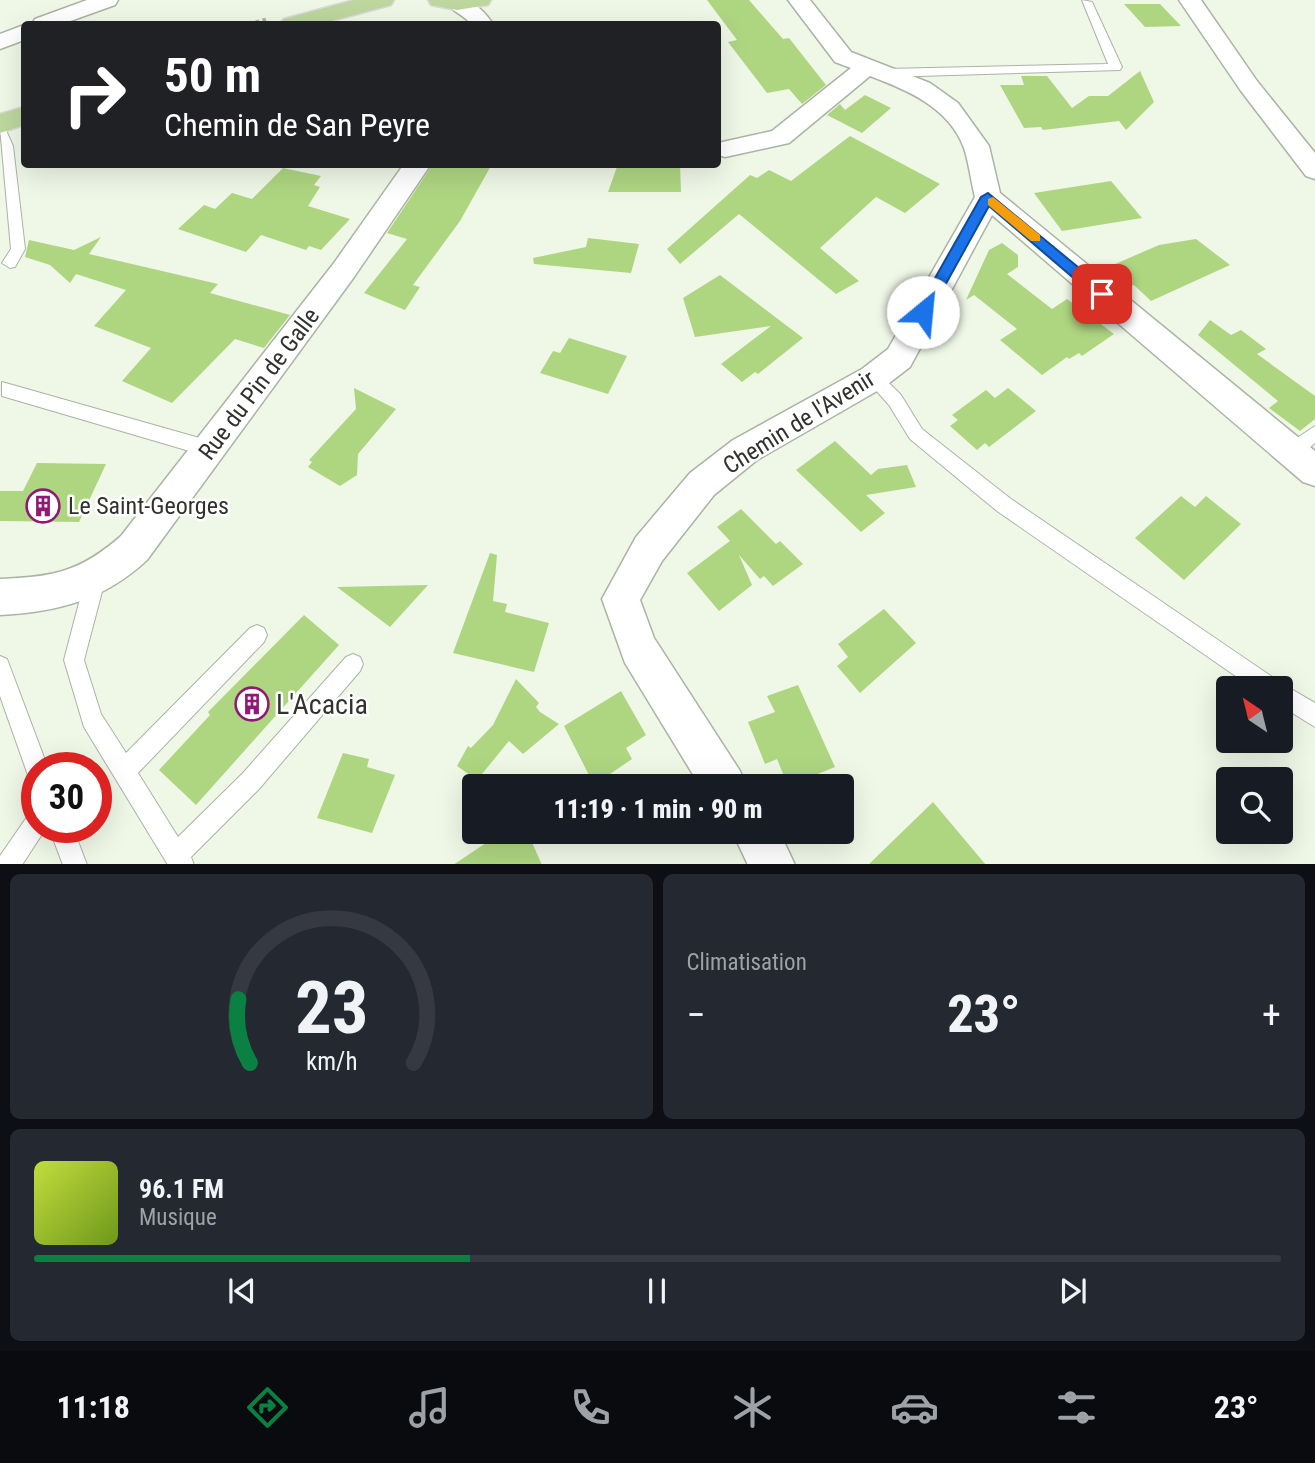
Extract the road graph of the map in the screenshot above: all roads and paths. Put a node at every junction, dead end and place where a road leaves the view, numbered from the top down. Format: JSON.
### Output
{"nodes":[{"id":1,"x":107,"y":0,"type":"edge"},
{"id":2,"x":346,"y":0,"type":"edge"},
{"id":3,"x":382,"y":0,"type":"edge"},
{"id":4,"x":487,"y":0,"type":"edge"},
{"id":5,"x":799,"y":0,"type":"edge"},
{"id":6,"x":1190,"y":0,"type":"edge"},
{"id":7,"x":459,"y":1,"type":"edge"},
{"id":8,"x":1086,"y":2,"type":"dead end"},
{"id":9,"x":51,"y":21,"type":"edge"},
{"id":10,"x":280,"y":21,"type":"edge"},
{"id":11,"x":304,"y":21,"type":"edge"},
{"id":12,"x":481,"y":21,"type":"edge"},
{"id":13,"x":484,"y":21,"type":"edge"},
{"id":14,"x":877,"y":70,"type":"junction"},
{"id":15,"x":21,"y":109,"type":"edge"},
{"id":16,"x":21,"y":110,"type":"edge"},
{"id":17,"x":0,"y":113,"type":"edge"},
{"id":18,"x":21,"y":117,"type":"edge"},
{"id":19,"x":0,"y":122,"type":"edge"},
{"id":20,"x":0,"y":131,"type":"edge"},
{"id":21,"x":725,"y":149,"type":"dead end"},
{"id":22,"x":415,"y":168,"type":"edge"},
{"id":23,"x":1315,"y":170,"type":"edge"},
{"id":24,"x":988,"y":197,"type":"junction"},
{"id":25,"x":10,"y":263,"type":"dead end"},
{"id":26,"x":873,"y":378,"type":"junction"},
{"id":27,"x":2,"y":389,"type":"dead end"},
{"id":28,"x":1315,"y":433,"type":"edge"},
{"id":29,"x":210,"y":449,"type":"junction"},
{"id":30,"x":1291,"y":451,"type":"junction"},
{"id":31,"x":1315,"y":471,"type":"edge"},
{"id":32,"x":95,"y":580,"type":"junction"},
{"id":33,"x":0,"y":597,"type":"edge"},
{"id":34,"x":257,"y":635,"type":"dead end"},
{"id":35,"x":354,"y":664,"type":"dead end"},
{"id":36,"x":0,"y":666,"type":"edge"},
{"id":37,"x":1254,"y":676,"type":"edge"},
{"id":38,"x":1293,"y":702,"type":"edge"},
{"id":39,"x":1315,"y":716,"type":"edge"},
{"id":40,"x":31,"y":752,"type":"edge"},
{"id":41,"x":124,"y":771,"type":"junction"},
{"id":42,"x":717,"y":774,"type":"edge"},
{"id":43,"x":22,"y":843,"type":"edge"},
{"id":44,"x":67,"y":843,"type":"edge"},
{"id":45,"x":761,"y":844,"type":"edge"},
{"id":46,"x":179,"y":860,"type":"edge"},
{"id":47,"x":8,"y":864,"type":"edge"},
{"id":48,"x":75,"y":864,"type":"edge"},
{"id":49,"x":773,"y":864,"type":"edge"}],
"edges":[{"from":1,"to":9,"type":"street"},
{"from":2,"to":10,"type":"main road"},
{"from":3,"to":11,"type":"main road"},
{"from":4,"to":13,"type":"street"},
{"from":5,"to":14,"type":"street"},
{"from":6,"to":23,"type":"street"},
{"from":7,"to":12,"type":"street"},
{"from":8,"to":14,"type":"lane"},
{"from":14,"to":21,"type":"street"},
{"from":14,"to":24,"type":"street"},
{"from":15,"to":17,"type":"main road"},
{"from":16,"to":19,"type":"lane"},
{"from":18,"to":19,"type":"main road"},
{"from":20,"to":25,"type":"lane"},
{"from":22,"to":29,"type":"street","name":"Rue du Pin de Galle"},
{"from":24,"to":26,"type":"street","name":"Chemin de l'Avenir"},
{"from":24,"to":30,"type":"street"},
{"from":26,"to":37,"type":"lane"},
{"from":26,"to":42,"type":"street","name":"Chemin de l'Avenir"},
{"from":27,"to":29,"type":"lane"},
{"from":28,"to":30,"type":"lane"},
{"from":29,"to":32,"type":"street","name":"Rue du Pin de Galle"},
{"from":30,"to":31,"type":"street"},
{"from":32,"to":33,"type":"street","name":"Rue du Pin de Galle"},
{"from":32,"to":41,"type":"lane"},
{"from":34,"to":41,"type":"lane"},
{"from":35,"to":46,"type":"lane"},
{"from":36,"to":40,"type":"lane"},
{"from":38,"to":39,"type":"lane"},
{"from":41,"to":46,"type":"lane"},
{"from":43,"to":47,"type":"lane"},
{"from":44,"to":48,"type":"lane"},
{"from":45,"to":49,"type":"street"}]}
